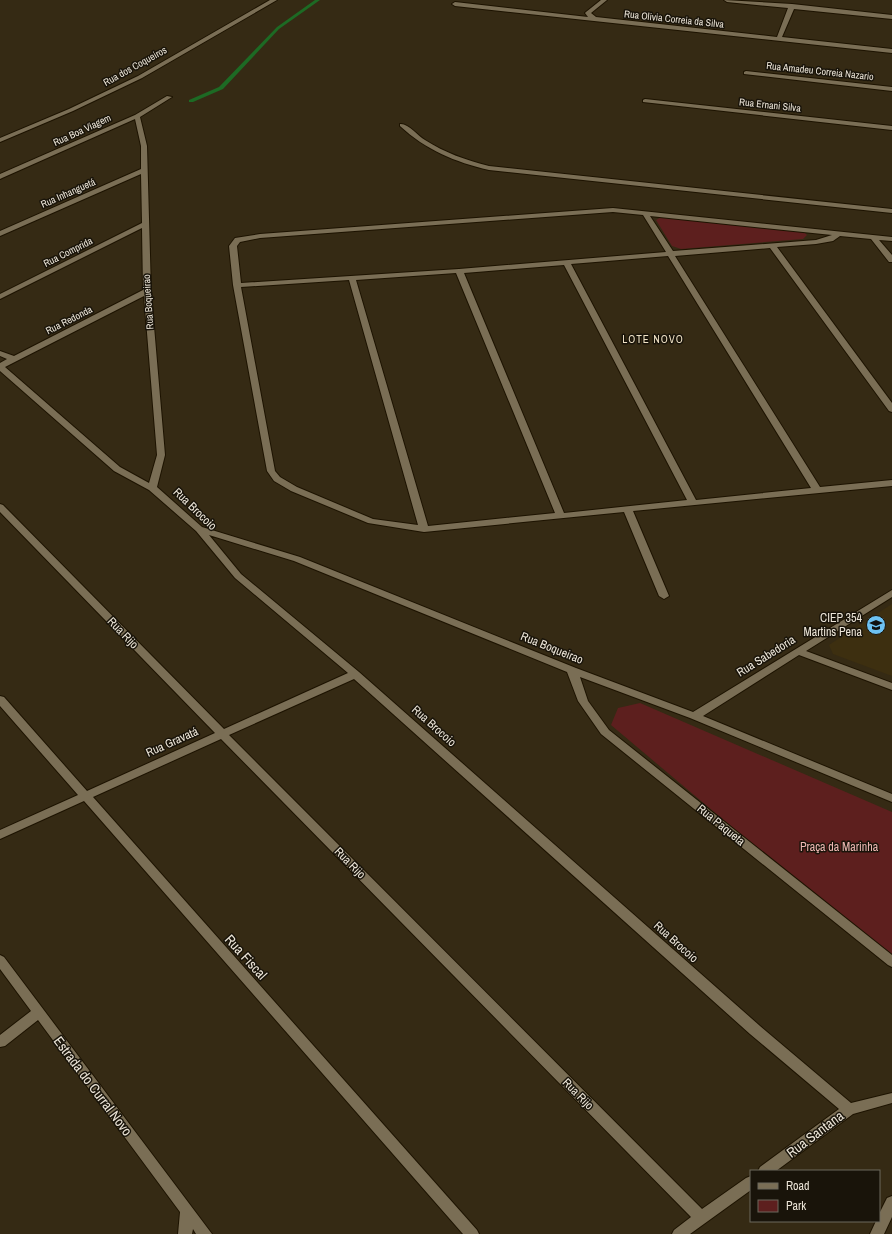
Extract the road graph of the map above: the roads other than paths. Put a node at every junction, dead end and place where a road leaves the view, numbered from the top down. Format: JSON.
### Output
{"nodes":[{"id":1,"x":274,"y":0,"type":"edge"},
{"id":2,"x":604,"y":0,"type":"edge"},
{"id":3,"x":727,"y":0,"type":"edge"},
{"id":4,"x":454,"y":4,"type":"dead end"},
{"id":5,"x":792,"y":6,"type":"junction"},
{"id":6,"x":892,"y":17,"type":"edge"},
{"id":7,"x":594,"y":19,"type":"junction"},
{"id":8,"x":779,"y":39,"type":"junction"},
{"id":9,"x":892,"y":51,"type":"edge"},
{"id":10,"x":746,"y":73,"type":"dead end"},
{"id":11,"x":892,"y":89,"type":"edge"},
{"id":12,"x":169,"y":97,"type":"dead end"},
{"id":13,"x":645,"y":101,"type":"dead end"},
{"id":14,"x":137,"y":116,"type":"junction"},
{"id":15,"x":402,"y":125,"type":"dead end"},
{"id":16,"x":892,"y":128,"type":"edge"},
{"id":17,"x":0,"y":140,"type":"edge"},
{"id":18,"x":144,"y":170,"type":"junction"},
{"id":19,"x":0,"y":178,"type":"edge"},
{"id":20,"x":892,"y":211,"type":"edge"},
{"id":21,"x":645,"y":213,"type":"junction"},
{"id":22,"x":145,"y":224,"type":"junction"},
{"id":23,"x":0,"y":234,"type":"edge"},
{"id":24,"x":838,"y":234,"type":"junction"},
{"id":25,"x":874,"y":238,"type":"junction"},
{"id":26,"x":892,"y":239,"type":"edge"},
{"id":27,"x":772,"y":246,"type":"junction"},
{"id":28,"x":669,"y":254,"type":"junction"},
{"id":29,"x":892,"y":260,"type":"edge"},
{"id":30,"x":566,"y":262,"type":"junction"},
{"id":31,"x":459,"y":271,"type":"junction"},
{"id":32,"x":352,"y":278,"type":"junction"},
{"id":33,"x":237,"y":285,"type":"junction"},
{"id":34,"x":147,"y":291,"type":"junction"},
{"id":35,"x":0,"y":297,"type":"edge"},
{"id":36,"x":0,"y":353,"type":"edge"},
{"id":37,"x":14,"y":359,"type":"junction"},
{"id":38,"x":0,"y":367,"type":"edge"},
{"id":39,"x":892,"y":409,"type":"edge"},
{"id":40,"x":892,"y":483,"type":"edge"},
{"id":41,"x":152,"y":488,"type":"junction"},
{"id":42,"x":817,"y":490,"type":"junction"},
{"id":43,"x":693,"y":502,"type":"junction"},
{"id":44,"x":0,"y":507,"type":"edge"},
{"id":45,"x":627,"y":509,"type":"junction"},
{"id":46,"x":560,"y":516,"type":"junction"},
{"id":47,"x":199,"y":529,"type":"junction"},
{"id":48,"x":424,"y":529,"type":"junction"},
{"id":49,"x":892,"y":593,"type":"edge"},
{"id":50,"x":664,"y":596,"type":"dead end"},
{"id":51,"x":798,"y":651,"type":"junction"},
{"id":52,"x":572,"y":670,"type":"junction"},
{"id":53,"x":355,"y":674,"type":"junction"},
{"id":54,"x":892,"y":687,"type":"edge"},
{"id":55,"x":0,"y":699,"type":"edge"},
{"id":56,"x":694,"y":716,"type":"junction"},
{"id":57,"x":222,"y":734,"type":"junction"},
{"id":58,"x":84,"y":796,"type":"junction"},
{"id":59,"x":892,"y":798,"type":"edge"},
{"id":60,"x":0,"y":835,"type":"edge"},
{"id":61,"x":0,"y":960,"type":"edge"},
{"id":62,"x":892,"y":962,"type":"edge"},
{"id":63,"x":38,"y":1013,"type":"junction"},
{"id":64,"x":0,"y":1042,"type":"edge"},
{"id":65,"x":892,"y":1098,"type":"edge"},
{"id":66,"x":849,"y":1109,"type":"junction"},
{"id":67,"x":766,"y":1170,"type":"edge"},
{"id":68,"x":750,"y":1183,"type":"edge"},
{"id":69,"x":892,"y":1202,"type":"edge"},
{"id":70,"x":187,"y":1211,"type":"junction"},
{"id":71,"x":701,"y":1218,"type":"junction"},
{"id":72,"x":184,"y":1234,"type":"edge"},
{"id":73,"x":205,"y":1234,"type":"edge"},
{"id":74,"x":472,"y":1234,"type":"edge"},
{"id":75,"x":679,"y":1234,"type":"edge"},
{"id":76,"x":877,"y":1234,"type":"edge"}],
"edges":[{"from":1,"to":17,"type":"street","name":"Rua dos Coqueiros"},
{"from":2,"to":7,"type":"street"},
{"from":3,"to":5,"type":"street"},
{"from":4,"to":7,"type":"street","name":"Rua Olivia Correia da Silva"},
{"from":5,"to":6,"type":"street"},
{"from":5,"to":8,"type":"street"},
{"from":7,"to":8,"type":"street","name":"Rua Olivia Correia da Silva"},
{"from":8,"to":9,"type":"street","name":"Rua Olivia Correia da Silva"},
{"from":10,"to":11,"type":"street","name":"Rua Amadeu Correia Nazario"},
{"from":12,"to":14,"type":"street","name":"Rua Boa Viagem"},
{"from":13,"to":16,"type":"street","name":"Rua Ernani Silva"},
{"from":14,"to":18,"type":"street","name":"Rua Boqueirao"},
{"from":14,"to":19,"type":"street","name":"Rua Boa Viagem"},
{"from":15,"to":20,"type":"street"},
{"from":18,"to":22,"type":"street","name":"Rua Boqueirao"},
{"from":18,"to":23,"type":"street","name":"Rua Inhanguetá"},
{"from":21,"to":24,"type":"street"},
{"from":21,"to":28,"type":"street"},
{"from":21,"to":33,"type":"street"},
{"from":22,"to":34,"type":"street","name":"Rua Boqueirao"},
{"from":22,"to":35,"type":"street","name":"Rua Comprida"},
{"from":24,"to":25,"type":"street"},
{"from":24,"to":27,"type":"street"},
{"from":25,"to":26,"type":"street"},
{"from":25,"to":29,"type":"street"},
{"from":27,"to":28,"type":"street"},
{"from":27,"to":39,"type":"street"},
{"from":28,"to":30,"type":"street"},
{"from":28,"to":42,"type":"street"},
{"from":30,"to":31,"type":"street"},
{"from":30,"to":43,"type":"street"},
{"from":31,"to":32,"type":"street"},
{"from":31,"to":46,"type":"street"},
{"from":32,"to":33,"type":"street"},
{"from":32,"to":48,"type":"street"},
{"from":33,"to":48,"type":"street"},
{"from":34,"to":37,"type":"street","name":"Rua Redonda"},
{"from":34,"to":41,"type":"street","name":"Rua Boqueirao"},
{"from":36,"to":37,"type":"street"},
{"from":37,"to":38,"type":"street","name":"Rua Redonda"},
{"from":38,"to":41,"type":"street","name":"Rua Brocoio"},
{"from":40,"to":42,"type":"street"},
{"from":41,"to":47,"type":"street","name":"Rua Brocoio"},
{"from":42,"to":43,"type":"street"},
{"from":43,"to":45,"type":"street"},
{"from":44,"to":57,"type":"street","name":"Rua Rijo"},
{"from":45,"to":46,"type":"street"},
{"from":45,"to":50,"type":"street"},
{"from":46,"to":48,"type":"street"},
{"from":47,"to":52,"type":"street","name":"Rua Boqueirao"},
{"from":47,"to":53,"type":"street","name":"Rua Brocoio"},
{"from":49,"to":51,"type":"street","name":"Rua Sabedoria"},
{"from":51,"to":54,"type":"street"},
{"from":51,"to":56,"type":"street","name":"Rua Sabedoria"},
{"from":52,"to":56,"type":"street","name":"Rua Boqueirao"},
{"from":52,"to":62,"type":"street","name":"Rua Paqueta"},
{"from":53,"to":57,"type":"street","name":"Rua Gravatá"},
{"from":53,"to":66,"type":"street","name":"Rua Brocoio"},
{"from":55,"to":58,"type":"street","name":"Rua Fiscal"},
{"from":56,"to":59,"type":"street","name":"Rua Boqueirao"},
{"from":57,"to":58,"type":"street","name":"Rua Gravatá"},
{"from":57,"to":71,"type":"street","name":"Rua Rijo"},
{"from":58,"to":60,"type":"street","name":"Rua Gravatá"},
{"from":58,"to":74,"type":"street","name":"Rua Fiscal"},
{"from":61,"to":63,"type":"street","name":"Estrada do Curral Novo"},
{"from":63,"to":64,"type":"street"},
{"from":63,"to":70,"type":"street","name":"Estrada do Curral Novo"},
{"from":65,"to":66,"type":"street","name":"Rua Santana"},
{"from":66,"to":67,"type":"street","name":"Rua Santana"},
{"from":68,"to":71,"type":"street"},
{"from":69,"to":76,"type":"street"},
{"from":70,"to":72,"type":"street"},
{"from":70,"to":73,"type":"street","name":"Estrada do Curral Novo"},
{"from":71,"to":75,"type":"street"}]}
